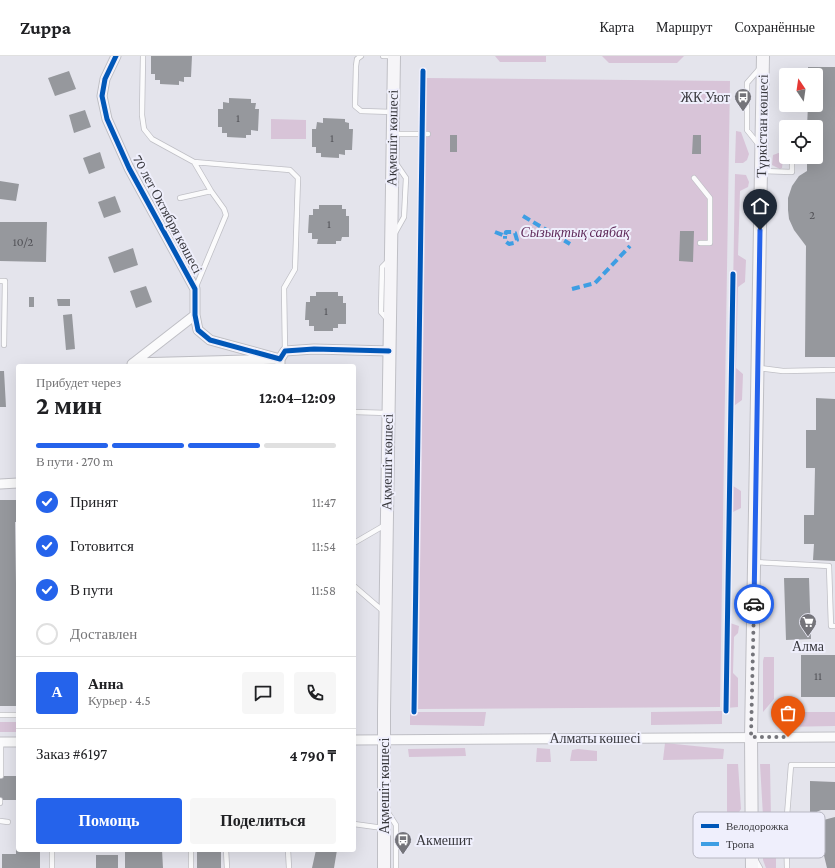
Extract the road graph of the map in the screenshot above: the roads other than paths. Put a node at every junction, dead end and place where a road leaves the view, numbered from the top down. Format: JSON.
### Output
{"nodes":[{"id":1,"x":116,"y":56,"type":"edge"},
{"id":2,"x":143,"y":56,"type":"edge"},
{"id":3,"x":361,"y":56,"type":"edge"},
{"id":4,"x":383,"y":56,"type":"edge"},
{"id":5,"x":394,"y":56,"type":"edge"},
{"id":6,"x":763,"y":60,"type":"edge"},
{"id":7,"x":393,"y":112,"type":"junction"},
{"id":8,"x":392,"y":134,"type":"junction"},
{"id":9,"x":428,"y":134,"type":"dead end"},
{"id":10,"x":194,"y":162,"type":"junction"},
{"id":11,"x":792,"y":164,"type":"edge"},
{"id":12,"x":761,"y":171,"type":"junction"},
{"id":13,"x":694,"y":178,"type":"dead end"},
{"id":14,"x":210,"y":191,"type":"junction"},
{"id":15,"x":180,"y":198,"type":"dead end"},
{"id":16,"x":700,"y":243,"type":"dead end"},
{"id":17,"x":0,"y":281,"type":"edge"},
{"id":18,"x":195,"y":289,"type":"junction"},
{"id":19,"x":195,"y":315,"type":"junction"},
{"id":20,"x":4,"y":345,"type":"dead end"},
{"id":21,"x":285,"y":351,"type":"junction"},
{"id":22,"x":389,"y":351,"type":"junction"},
{"id":23,"x":280,"y":363,"type":"edge"},
{"id":24,"x":132,"y":364,"type":"edge"},
{"id":25,"x":206,"y":364,"type":"edge"},
{"id":26,"x":758,"y":368,"type":"junction"},
{"id":27,"x":835,"y":370,"type":"edge"},
{"id":28,"x":356,"y":412,"type":"edge"},
{"id":29,"x":388,"y":413,"type":"junction"},
{"id":30,"x":16,"y":483,"type":"edge"},
{"id":31,"x":0,"y":484,"type":"edge"},
{"id":32,"x":386,"y":524,"type":"junction"},
{"id":33,"x":356,"y":542,"type":"edge"},
{"id":34,"x":754,"y":562,"type":"junction"},
{"id":35,"x":356,"y":588,"type":"edge"},
{"id":36,"x":385,"y":612,"type":"junction"},
{"id":37,"x":835,"y":626,"type":"edge"},
{"id":38,"x":16,"y":715,"type":"edge"},
{"id":39,"x":0,"y":716,"type":"edge"},
{"id":40,"x":751,"y":737,"type":"junction"},
{"id":41,"x":835,"y":737,"type":"edge"},
{"id":42,"x":384,"y":739,"type":"junction"},
{"id":43,"x":356,"y":740,"type":"edge"},
{"id":44,"x":0,"y":742,"type":"edge"},
{"id":45,"x":16,"y":742,"type":"edge"},
{"id":46,"x":835,"y":765,"type":"edge"},
{"id":47,"x":1,"y":776,"type":"dead end"},
{"id":48,"x":384,"y":807,"type":"junction"},
{"id":49,"x":752,"y":812,"type":"edge"},
{"id":50,"x":787,"y":812,"type":"edge"},
{"id":51,"x":0,"y":821,"type":"edge"},
{"id":52,"x":8,"y":822,"type":"dead end"},
{"id":53,"x":356,"y":824,"type":"edge"},
{"id":54,"x":384,"y":828,"type":"junction"},
{"id":55,"x":52,"y":852,"type":"edge"},
{"id":56,"x":191,"y":852,"type":"edge"},
{"id":57,"x":226,"y":852,"type":"edge"},
{"id":58,"x":288,"y":852,"type":"edge"},
{"id":59,"x":754,"y":858,"type":"edge"},
{"id":60,"x":787,"y":858,"type":"edge"},
{"id":61,"x":52,"y":868,"type":"edge"},
{"id":62,"x":191,"y":868,"type":"edge"},
{"id":63,"x":227,"y":868,"type":"edge"},
{"id":64,"x":289,"y":868,"type":"edge"},
{"id":65,"x":384,"y":868,"type":"edge"},
{"id":66,"x":396,"y":868,"type":"edge"},
{"id":67,"x":760,"y":868,"type":"edge"},
{"id":68,"x":787,"y":868,"type":"edge"}],
"edges":[{"from":1,"to":18,"type":"street","name":"70 лет Октября көшесі"},
{"from":2,"to":10,"type":"lane"},
{"from":3,"to":7,"type":"lane"},
{"from":4,"to":5,"type":"lane"},
{"from":5,"to":7,"type":"main road","name":"Ақмешіт көшесі"},
{"from":6,"to":12,"type":"main road","name":"Түркістан көшесі"},
{"from":7,"to":8,"type":"main road","name":"Ақмешіт көшесі"},
{"from":8,"to":9,"type":"lane"},
{"from":8,"to":22,"type":"main road","name":"Ақмешіт көшесі"},
{"from":10,"to":14,"type":"lane"},
{"from":10,"to":21,"type":"lane"},
{"from":11,"to":12,"type":"lane"},
{"from":12,"to":26,"type":"main road","name":"Түркістан көшесі"},
{"from":13,"to":16,"type":"lane"},
{"from":14,"to":15,"type":"lane"},
{"from":14,"to":18,"type":"lane"},
{"from":17,"to":20,"type":"lane"},
{"from":18,"to":19,"type":"street","name":"70 лет Октября көшесі"},
{"from":19,"to":23,"type":"street","name":"70 лет Октября көшесі"},
{"from":19,"to":24,"type":"street"},
{"from":21,"to":22,"type":"street"},
{"from":21,"to":23,"type":"street"},
{"from":22,"to":29,"type":"main road","name":"Ақмешіт көшесі"},
{"from":23,"to":25,"type":"street"},
{"from":26,"to":27,"type":"lane"},
{"from":26,"to":34,"type":"main road","name":"Түркістан көшесі"},
{"from":28,"to":29,"type":"lane"},
{"from":29,"to":32,"type":"main road","name":"Ақмешіт көшесі"},
{"from":30,"to":31,"type":"street"},
{"from":32,"to":33,"type":"lane"},
{"from":32,"to":36,"type":"main road","name":"Ақмешіт көшесі"},
{"from":34,"to":37,"type":"lane"},
{"from":34,"to":40,"type":"main road","name":"Түркістан көшесі"},
{"from":35,"to":36,"type":"lane"},
{"from":36,"to":42,"type":"main road","name":"Ақмешіт көшесі"},
{"from":38,"to":39,"type":"lane"},
{"from":40,"to":41,"type":"street","name":"Алматы көшесі"},
{"from":40,"to":42,"type":"street","name":"Алматы көшесі"},
{"from":40,"to":49,"type":"main road","name":"Түркістан көшесі"},
{"from":42,"to":43,"type":"street","name":"Алматы көшесі"},
{"from":42,"to":48,"type":"main road","name":"Ақмешіт көшесі"},
{"from":44,"to":45,"type":"street"},
{"from":44,"to":47,"type":"lane"},
{"from":46,"to":50,"type":"lane"},
{"from":48,"to":54,"type":"main road","name":"Ақмешіт көшесі"},
{"from":48,"to":66,"type":"lane"},
{"from":51,"to":52,"type":"lane"},
{"from":53,"to":54,"type":"lane"},
{"from":54,"to":65,"type":"main road","name":"Ақмешіт көшесі"},
{"from":55,"to":61,"type":"lane"},
{"from":56,"to":62,"type":"lane"},
{"from":57,"to":63,"type":"lane"},
{"from":58,"to":64,"type":"lane"},
{"from":59,"to":67,"type":"lane"},
{"from":60,"to":68,"type":"lane"}]}
